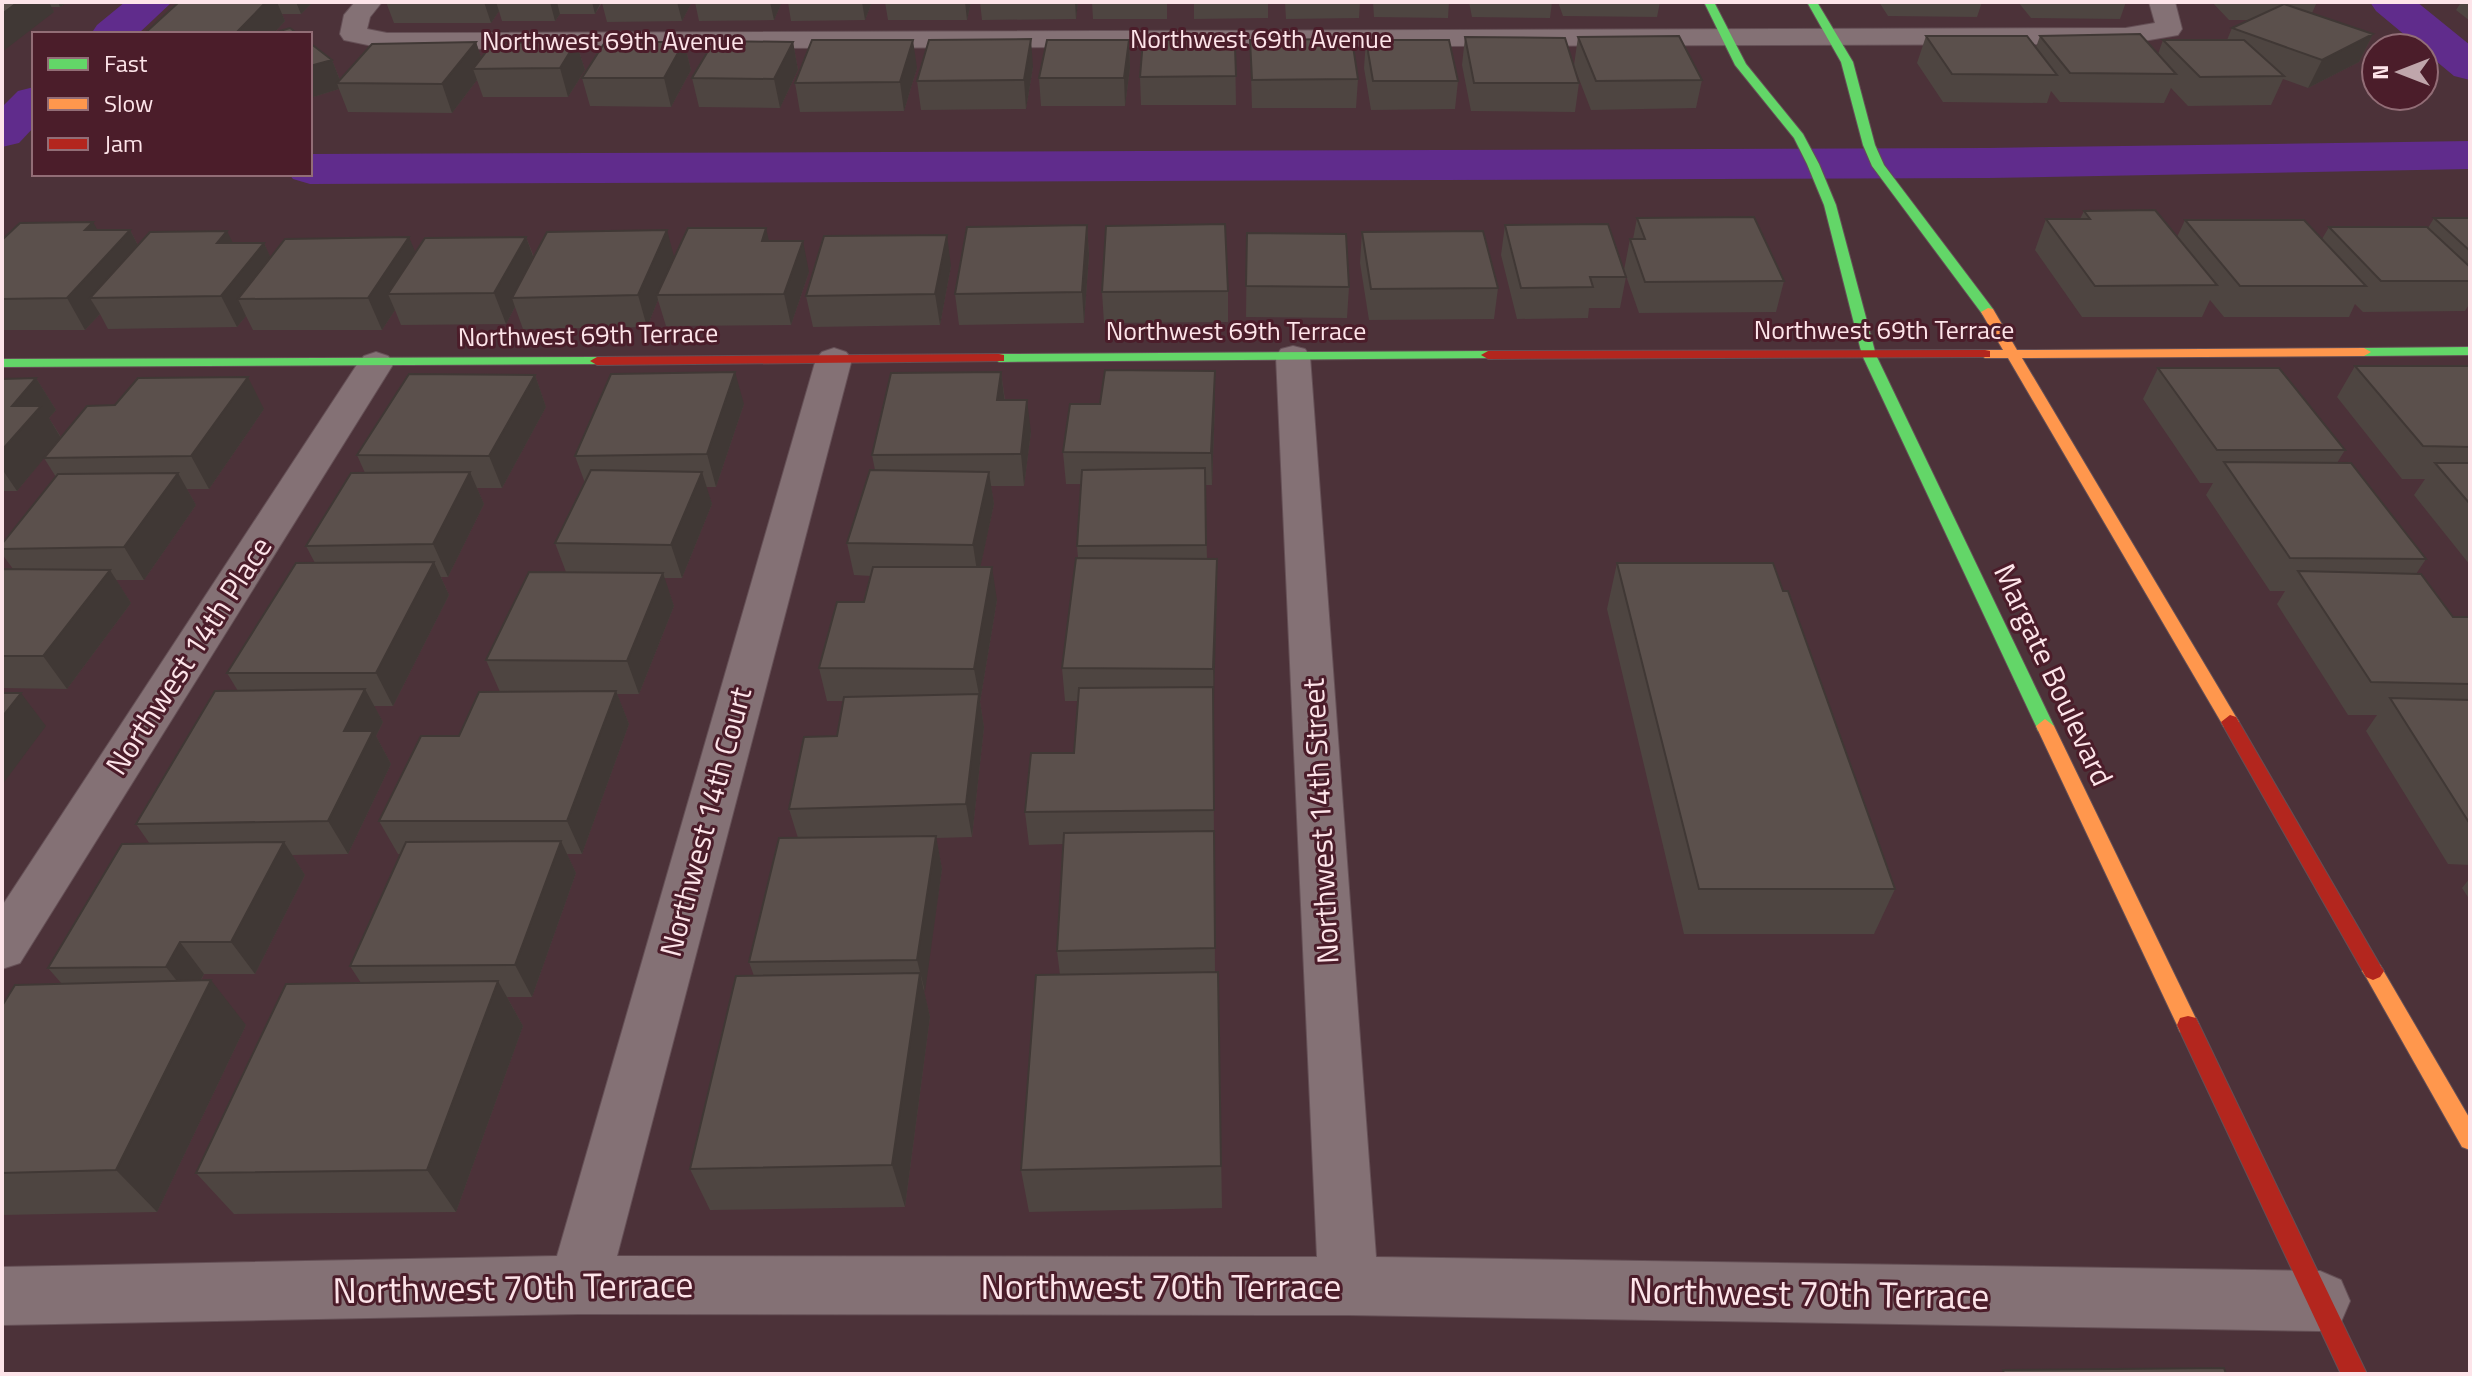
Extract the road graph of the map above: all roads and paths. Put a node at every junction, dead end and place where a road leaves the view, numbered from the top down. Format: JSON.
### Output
{"nodes":[{"id":1,"x":369,"y":2,"type":"edge"},
{"id":2,"x":1709,"y":2,"type":"edge"},
{"id":3,"x":1812,"y":2,"type":"edge"},
{"id":4,"x":2162,"y":2,"type":"edge"},
{"id":5,"x":1834,"y":37,"type":"junction"},
{"id":6,"x":1725,"y":38,"type":"junction"},
{"id":7,"x":2470,"y":351,"type":"edge"},
{"id":8,"x":1869,"y":355,"type":"junction"},
{"id":9,"x":1293,"y":356,"type":"junction"},
{"id":10,"x":2015,"y":357,"type":"junction"},
{"id":11,"x":834,"y":359,"type":"junction"},
{"id":12,"x":2,"y":363,"type":"edge"},
{"id":13,"x":376,"y":363,"type":"junction"},
{"id":14,"x":2,"y":948,"type":"edge"},
{"id":15,"x":2470,"y":1140,"type":"edge"},
{"id":16,"x":579,"y":1285,"type":"junction"},
{"id":17,"x":1348,"y":1286,"type":"junction"},
{"id":18,"x":2,"y":1296,"type":"edge"},
{"id":19,"x":2320,"y":1301,"type":"junction"},
{"id":20,"x":2354,"y":1374,"type":"edge"}],
"edges":[{"from":1,"to":6,"type":"street","name":"Northwest 69th Avenue"},
{"from":2,"to":6,"type":"street","name":"Margate Boulevard"},
{"from":3,"to":5,"type":"street"},
{"from":4,"to":5,"type":"street","name":"Northwest 69th Avenue"},
{"from":5,"to":6,"type":"street","name":"Northwest 69th Avenue"},
{"from":5,"to":10,"type":"street"},
{"from":6,"to":8,"type":"street","name":"Margate Boulevard"},
{"from":7,"to":10,"type":"street","name":"Northwest 69th Terrace"},
{"from":8,"to":9,"type":"street","name":"Northwest 69th Terrace"},
{"from":8,"to":10,"type":"street","name":"Northwest 69th Terrace"},
{"from":8,"to":19,"type":"street","name":"Margate Boulevard"},
{"from":9,"to":11,"type":"street","name":"Northwest 69th Terrace"},
{"from":9,"to":17,"type":"street","name":"Northwest 14th Street"},
{"from":10,"to":15,"type":"street"},
{"from":11,"to":13,"type":"street","name":"Northwest 69th Terrace"},
{"from":11,"to":16,"type":"street","name":"Northwest 14th Court"},
{"from":12,"to":13,"type":"street","name":"Northwest 69th Terrace"},
{"from":13,"to":14,"type":"street","name":"Northwest 14th Place"},
{"from":16,"to":17,"type":"street","name":"Northwest 70th Terrace"},
{"from":16,"to":18,"type":"street","name":"Northwest 70th Terrace"},
{"from":17,"to":19,"type":"street","name":"Northwest 70th Terrace"},
{"from":19,"to":20,"type":"street","name":"Margate Boulevard"}]}
